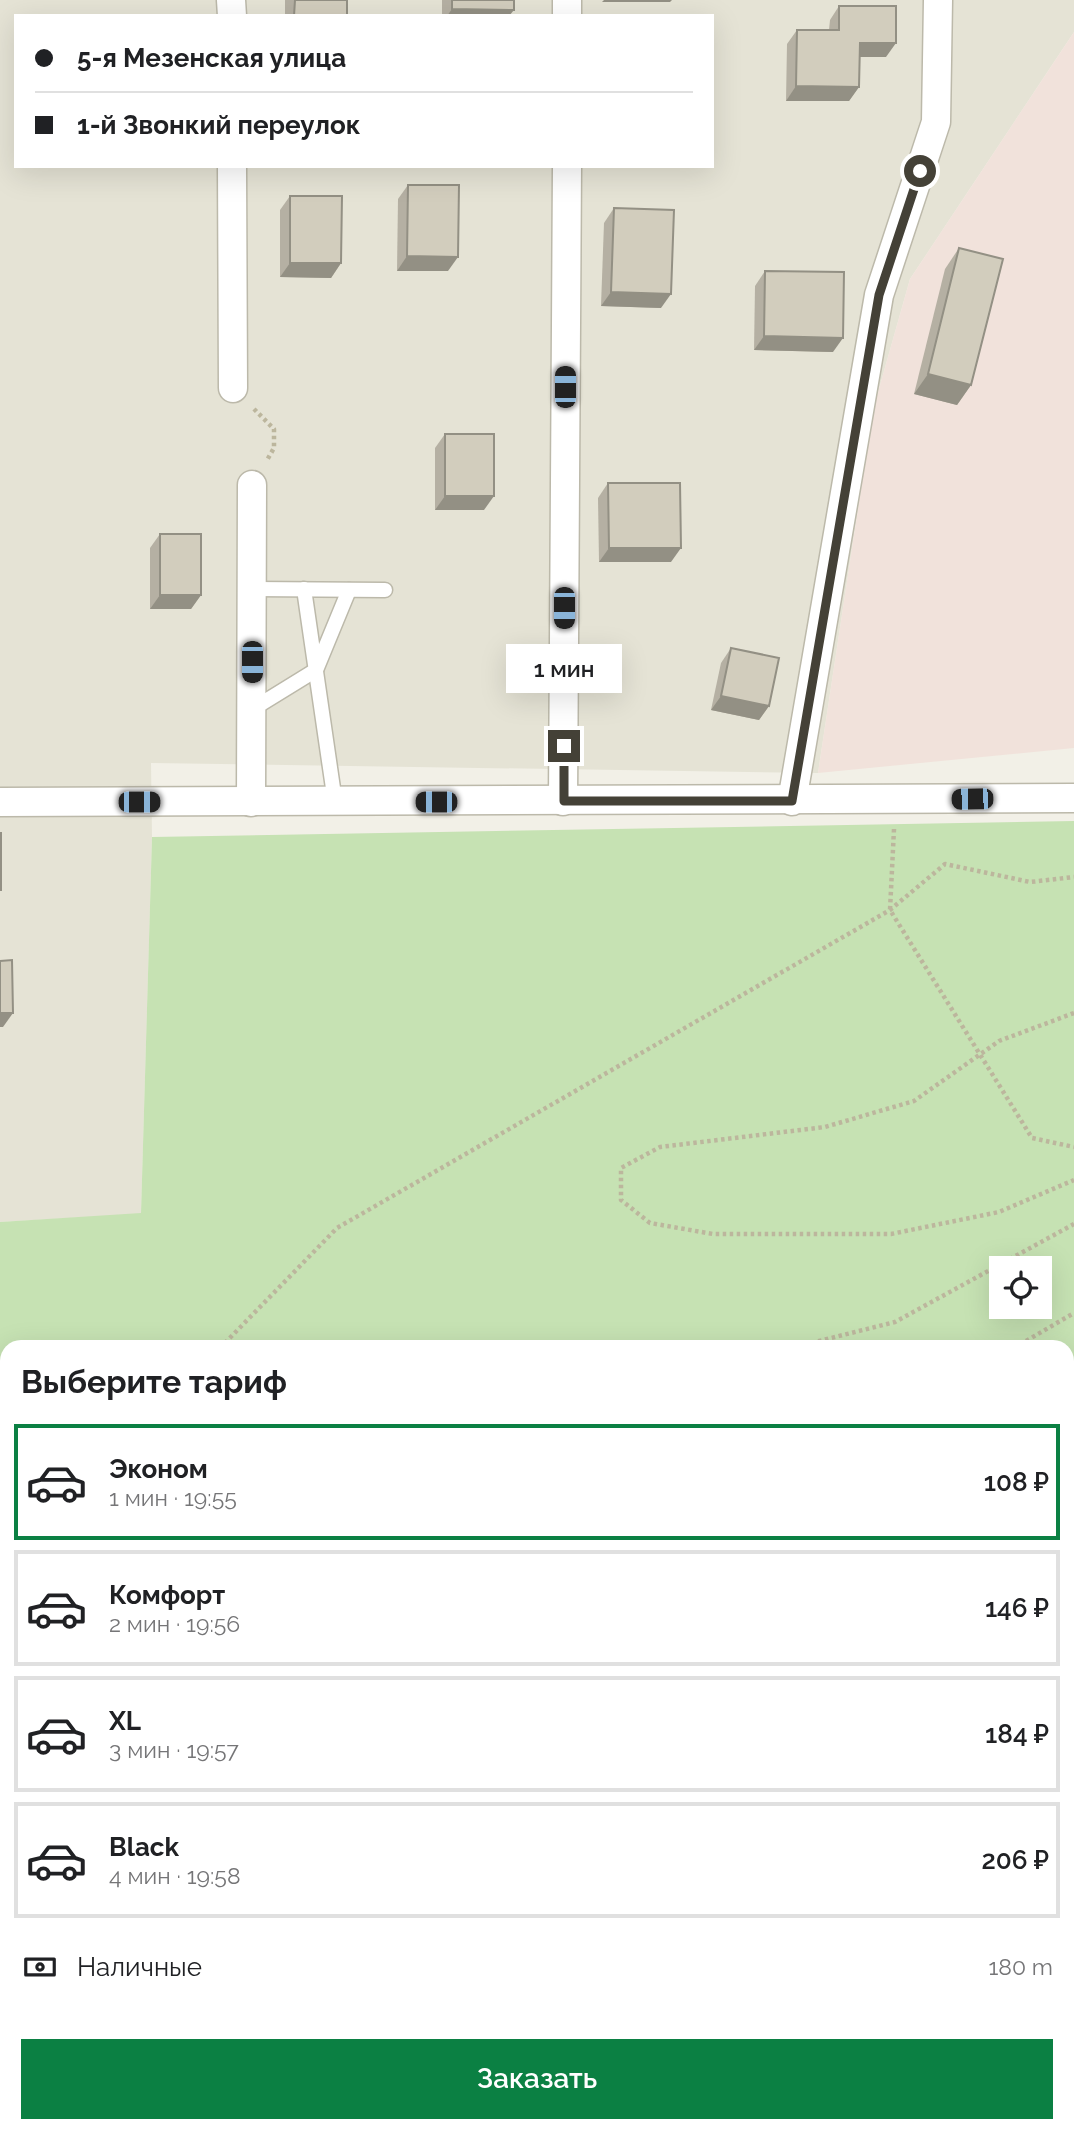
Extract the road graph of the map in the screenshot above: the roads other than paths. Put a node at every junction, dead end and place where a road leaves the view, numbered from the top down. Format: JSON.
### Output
{"nodes":[{"id":1,"x":937,"y":0,"type":"edge"},
{"id":2,"x":232,"y":168,"type":"edge"},
{"id":3,"x":567,"y":168,"type":"edge"},
{"id":4,"x":233,"y":388,"type":"road end"},
{"id":5,"x":252,"y":485,"type":"road end"},
{"id":6,"x":252,"y":589,"type":"junction"},
{"id":7,"x":304,"y":589,"type":"junction"},
{"id":8,"x":349,"y":590,"type":"junction"},
{"id":9,"x":385,"y":590,"type":"dead end"},
{"id":10,"x":316,"y":670,"type":"junction"},
{"id":11,"x":251,"y":710,"type":"junction"},
{"id":12,"x":1074,"y":798,"type":"edge"},
{"id":13,"x":564,"y":801,"type":"junction"},
{"id":14,"x":792,"y":801,"type":"junction"},
{"id":15,"x":0,"y":802,"type":"edge"},
{"id":16,"x":251,"y":802,"type":"junction"},
{"id":17,"x":335,"y":802,"type":"junction"}],
"edges":[{"from":1,"to":14,"type":"street"},
{"from":2,"to":4,"type":"street"},
{"from":3,"to":13,"type":"street"},
{"from":5,"to":6,"type":"street"},
{"from":6,"to":7,"type":"lane"},
{"from":6,"to":11,"type":"street"},
{"from":7,"to":8,"type":"lane"},
{"from":7,"to":10,"type":"lane"},
{"from":8,"to":9,"type":"lane"},
{"from":8,"to":10,"type":"lane"},
{"from":10,"to":11,"type":"lane"},
{"from":10,"to":17,"type":"lane"},
{"from":11,"to":16,"type":"street"},
{"from":12,"to":14,"type":"street"},
{"from":13,"to":14,"type":"street"},
{"from":13,"to":17,"type":"street"},
{"from":15,"to":16,"type":"street"},
{"from":16,"to":17,"type":"street"}]}
